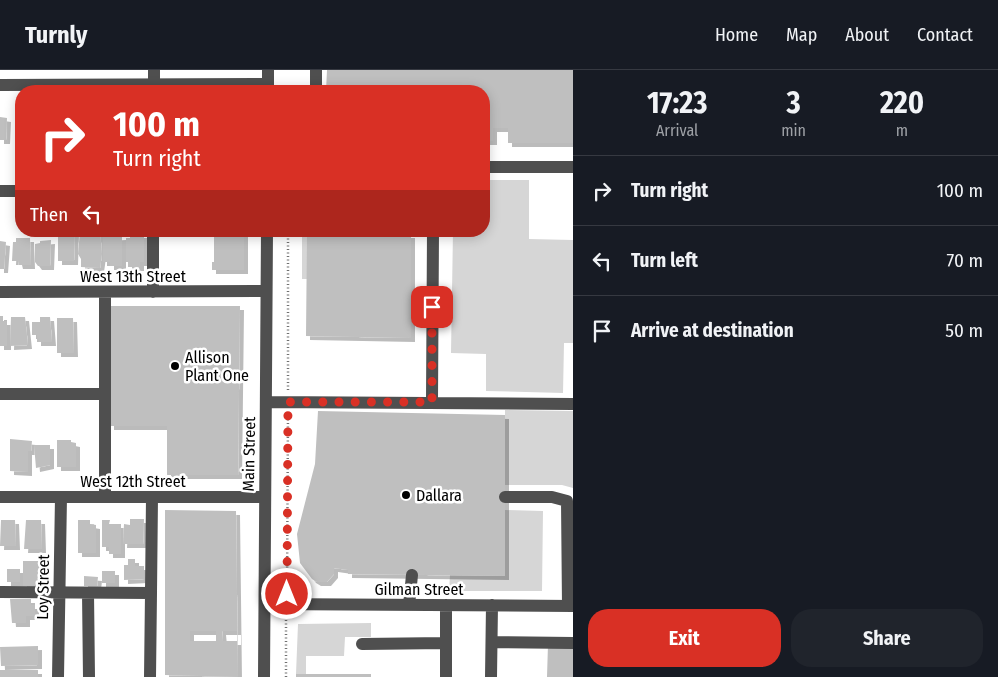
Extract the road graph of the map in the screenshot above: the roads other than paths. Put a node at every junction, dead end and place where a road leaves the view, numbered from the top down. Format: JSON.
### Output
{"nodes":[{"id":1,"x":154,"y":70,"type":"edge"},
{"id":2,"x":268,"y":70,"type":"edge"},
{"id":3,"x":316,"y":70,"type":"edge"},
{"id":4,"x":0,"y":85,"type":"edge"},
{"id":5,"x":15,"y":85,"type":"edge"},
{"id":6,"x":154,"y":85,"type":"edge"},
{"id":7,"x":268,"y":85,"type":"edge"},
{"id":8,"x":316,"y":85,"type":"edge"},
{"id":9,"x":490,"y":167,"type":"edge"},
{"id":10,"x":573,"y":167,"type":"edge"},
{"id":11,"x":0,"y":191,"type":"edge"},
{"id":12,"x":15,"y":191,"type":"edge"},
{"id":13,"x":153,"y":237,"type":"edge"},
{"id":14,"x":267,"y":237,"type":"edge"},
{"id":15,"x":433,"y":237,"type":"edge"},
{"id":16,"x":266,"y":291,"type":"junction"},
{"id":17,"x":0,"y":292,"type":"edge"},
{"id":18,"x":105,"y":292,"type":"junction"},
{"id":19,"x":153,"y":292,"type":"junction"},
{"id":20,"x":0,"y":394,"type":"edge"},
{"id":21,"x":105,"y":394,"type":"junction"},
{"id":22,"x":266,"y":402,"type":"junction"},
{"id":23,"x":432,"y":402,"type":"junction"},
{"id":24,"x":573,"y":404,"type":"edge"},
{"id":25,"x":0,"y":497,"type":"edge"},
{"id":26,"x":61,"y":497,"type":"junction"},
{"id":27,"x":106,"y":497,"type":"junction"},
{"id":28,"x":152,"y":497,"type":"junction"},
{"id":29,"x":265,"y":497,"type":"junction"},
{"id":30,"x":505,"y":497,"type":"dead end"},
{"id":31,"x":412,"y":575,"type":"dead end"},
{"id":32,"x":0,"y":592,"type":"edge"},
{"id":33,"x":60,"y":592,"type":"junction"},
{"id":34,"x":152,"y":592,"type":"junction"},
{"id":35,"x":88,"y":593,"type":"junction"},
{"id":36,"x":264,"y":604,"type":"junction"},
{"id":37,"x":409,"y":605,"type":"junction"},
{"id":38,"x":446,"y":605,"type":"junction"},
{"id":39,"x":492,"y":605,"type":"junction"},
{"id":40,"x":570,"y":606,"type":"edge"},
{"id":41,"x":492,"y":642,"type":"junction"},
{"id":42,"x":446,"y":643,"type":"junction"},
{"id":43,"x":573,"y":643,"type":"edge"},
{"id":44,"x":362,"y":644,"type":"dead end"},
{"id":45,"x":58,"y":677,"type":"edge"},
{"id":46,"x":89,"y":677,"type":"edge"},
{"id":47,"x":150,"y":677,"type":"edge"},
{"id":48,"x":264,"y":677,"type":"edge"},
{"id":49,"x":446,"y":677,"type":"edge"},
{"id":50,"x":491,"y":677,"type":"edge"}],
"edges":[{"from":1,"to":6,"type":"street"},
{"from":2,"to":7,"type":"street"},
{"from":3,"to":8,"type":"street"},
{"from":4,"to":5,"type":"street"},
{"from":9,"to":10,"type":"street"},
{"from":11,"to":12,"type":"street"},
{"from":13,"to":19,"type":"street"},
{"from":14,"to":16,"type":"street","name":"Main Street"},
{"from":15,"to":23,"type":"street"},
{"from":16,"to":19,"type":"street","name":"West 13th Street"},
{"from":16,"to":22,"type":"street","name":"Main Street"},
{"from":17,"to":18,"type":"street","name":"West 13th Street"},
{"from":18,"to":19,"type":"street","name":"West 13th Street"},
{"from":18,"to":21,"type":"street"},
{"from":20,"to":21,"type":"street"},
{"from":21,"to":27,"type":"street"},
{"from":22,"to":23,"type":"street"},
{"from":22,"to":29,"type":"street","name":"Main Street"},
{"from":23,"to":24,"type":"street"},
{"from":25,"to":26,"type":"street","name":"West 12th Street"},
{"from":26,"to":27,"type":"street","name":"West 12th Street"},
{"from":26,"to":33,"type":"street","name":"Loy Street"},
{"from":27,"to":28,"type":"street","name":"West 12th Street"},
{"from":28,"to":29,"type":"street","name":"West 12th Street"},
{"from":28,"to":34,"type":"street"},
{"from":29,"to":36,"type":"street","name":"Main Street"},
{"from":30,"to":40,"type":"street"},
{"from":31,"to":37,"type":"street"},
{"from":32,"to":33,"type":"street"},
{"from":33,"to":35,"type":"street"},
{"from":33,"to":45,"type":"street","name":"Loy Street"},
{"from":34,"to":35,"type":"street"},
{"from":34,"to":47,"type":"street"},
{"from":35,"to":46,"type":"street"},
{"from":36,"to":37,"type":"street","name":"Gilman Street"},
{"from":36,"to":48,"type":"street","name":"Main Street"},
{"from":37,"to":38,"type":"street","name":"Gilman Street"},
{"from":38,"to":39,"type":"street","name":"Gilman Street"},
{"from":38,"to":42,"type":"street"},
{"from":39,"to":40,"type":"street","name":"Gilman Street"},
{"from":39,"to":41,"type":"street"},
{"from":41,"to":43,"type":"street"},
{"from":41,"to":50,"type":"street"},
{"from":42,"to":44,"type":"street"},
{"from":42,"to":49,"type":"street"}]}
